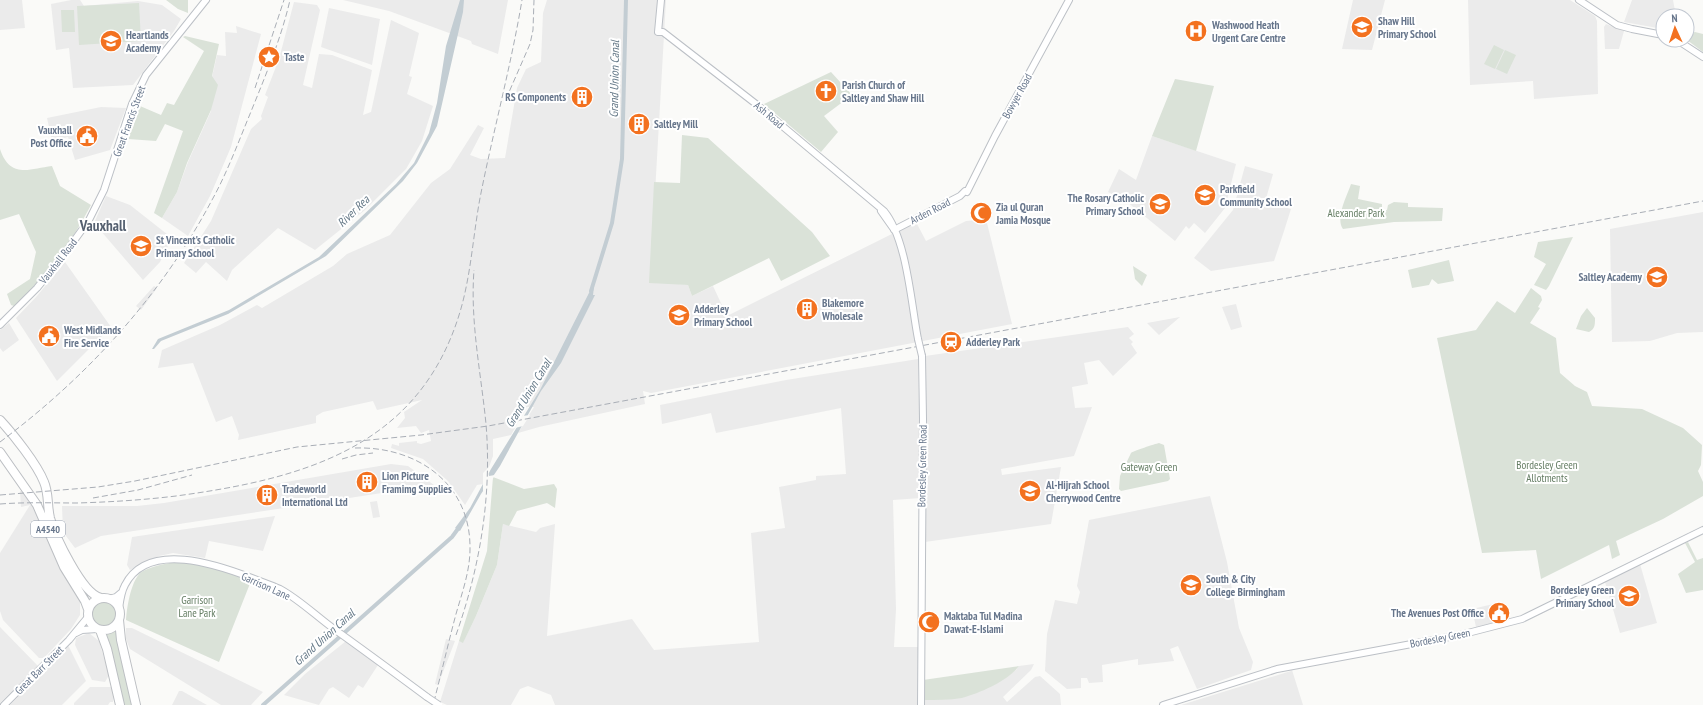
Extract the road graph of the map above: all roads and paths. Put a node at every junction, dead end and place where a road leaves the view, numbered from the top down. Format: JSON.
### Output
{"nodes":[{"id":1,"x":206,"y":0,"type":"edge"},
{"id":2,"x":661,"y":0,"type":"edge"},
{"id":3,"x":1069,"y":0,"type":"edge"},
{"id":4,"x":1579,"y":0,"type":"edge"},
{"id":5,"x":1655,"y":33,"type":"edge"},
{"id":6,"x":1689,"y":48,"type":"edge"},
{"id":7,"x":1703,"y":57,"type":"edge"},
{"id":8,"x":104,"y":190,"type":"joint"},
{"id":9,"x":966,"y":192,"type":"joint"},
{"id":10,"x":894,"y":230,"type":"junction"},
{"id":11,"x":0,"y":325,"type":"edge"},
{"id":12,"x":0,"y":420,"type":"edge"},
{"id":13,"x":0,"y":452,"type":"edge"},
{"id":14,"x":1703,"y":530,"type":"edge"},
{"id":15,"x":122,"y":592,"type":"junction"},
{"id":16,"x":105,"y":598,"type":"junction"},
{"id":17,"x":119,"y":609,"type":"junction"},
{"id":18,"x":88,"y":613,"type":"junction"},
{"id":19,"x":119,"y":620,"type":"junction"},
{"id":20,"x":99,"y":629,"type":"junction"},
{"id":21,"x":73,"y":635,"type":"junction"},
{"id":22,"x":4,"y":705,"type":"edge"},
{"id":23,"x":120,"y":705,"type":"edge"},
{"id":24,"x":135,"y":705,"type":"edge"},
{"id":25,"x":439,"y":705,"type":"edge"},
{"id":26,"x":921,"y":705,"type":"edge"},
{"id":27,"x":1163,"y":705,"type":"edge"}],
"edges":[{"from":1,"to":8,"type":"main road","name":"Great Francis Street"},
{"from":2,"to":10,"type":"main road","name":"Ash Road"},
{"from":3,"to":9,"type":"main road","name":"Bowyer Road"},
{"from":4,"to":5,"type":"main road"},
{"from":6,"to":7,"type":"main road"},
{"from":8,"to":11,"type":"main road","name":"Vauxhall Road"},
{"from":9,"to":10,"type":"main road","name":"Arden Road"},
{"from":10,"to":26,"type":"main road","name":"Bordesley Green Road","bridge":true},
{"from":12,"to":16,"type":"highway","number":"A4540"},
{"from":13,"to":18,"type":"highway","number":"A4540"},
{"from":14,"to":27,"type":"main road","name":"Bordesley Green"},
{"from":15,"to":16,"type":"main road"},
{"from":15,"to":17,"type":"main road","name":"Garrison Lane"},
{"from":15,"to":25,"type":"main road","name":"Garrison Lane","bridge":true},
{"from":16,"to":17,"type":"highway","number":"A4540"},
{"from":16,"to":18,"type":"highway"},
{"from":17,"to":19,"type":"highway"},
{"from":18,"to":20,"type":"highway","number":"A4540"},
{"from":18,"to":21,"type":"main road","name":"Great Barr Street"},
{"from":19,"to":20,"type":"highway"},
{"from":19,"to":24,"type":"highway"},
{"from":20,"to":21,"type":"main road","name":"Great Barr Street"},
{"from":20,"to":23,"type":"highway","number":"A4540"},
{"from":21,"to":22,"type":"main road","name":"Great Barr Street"}]}
